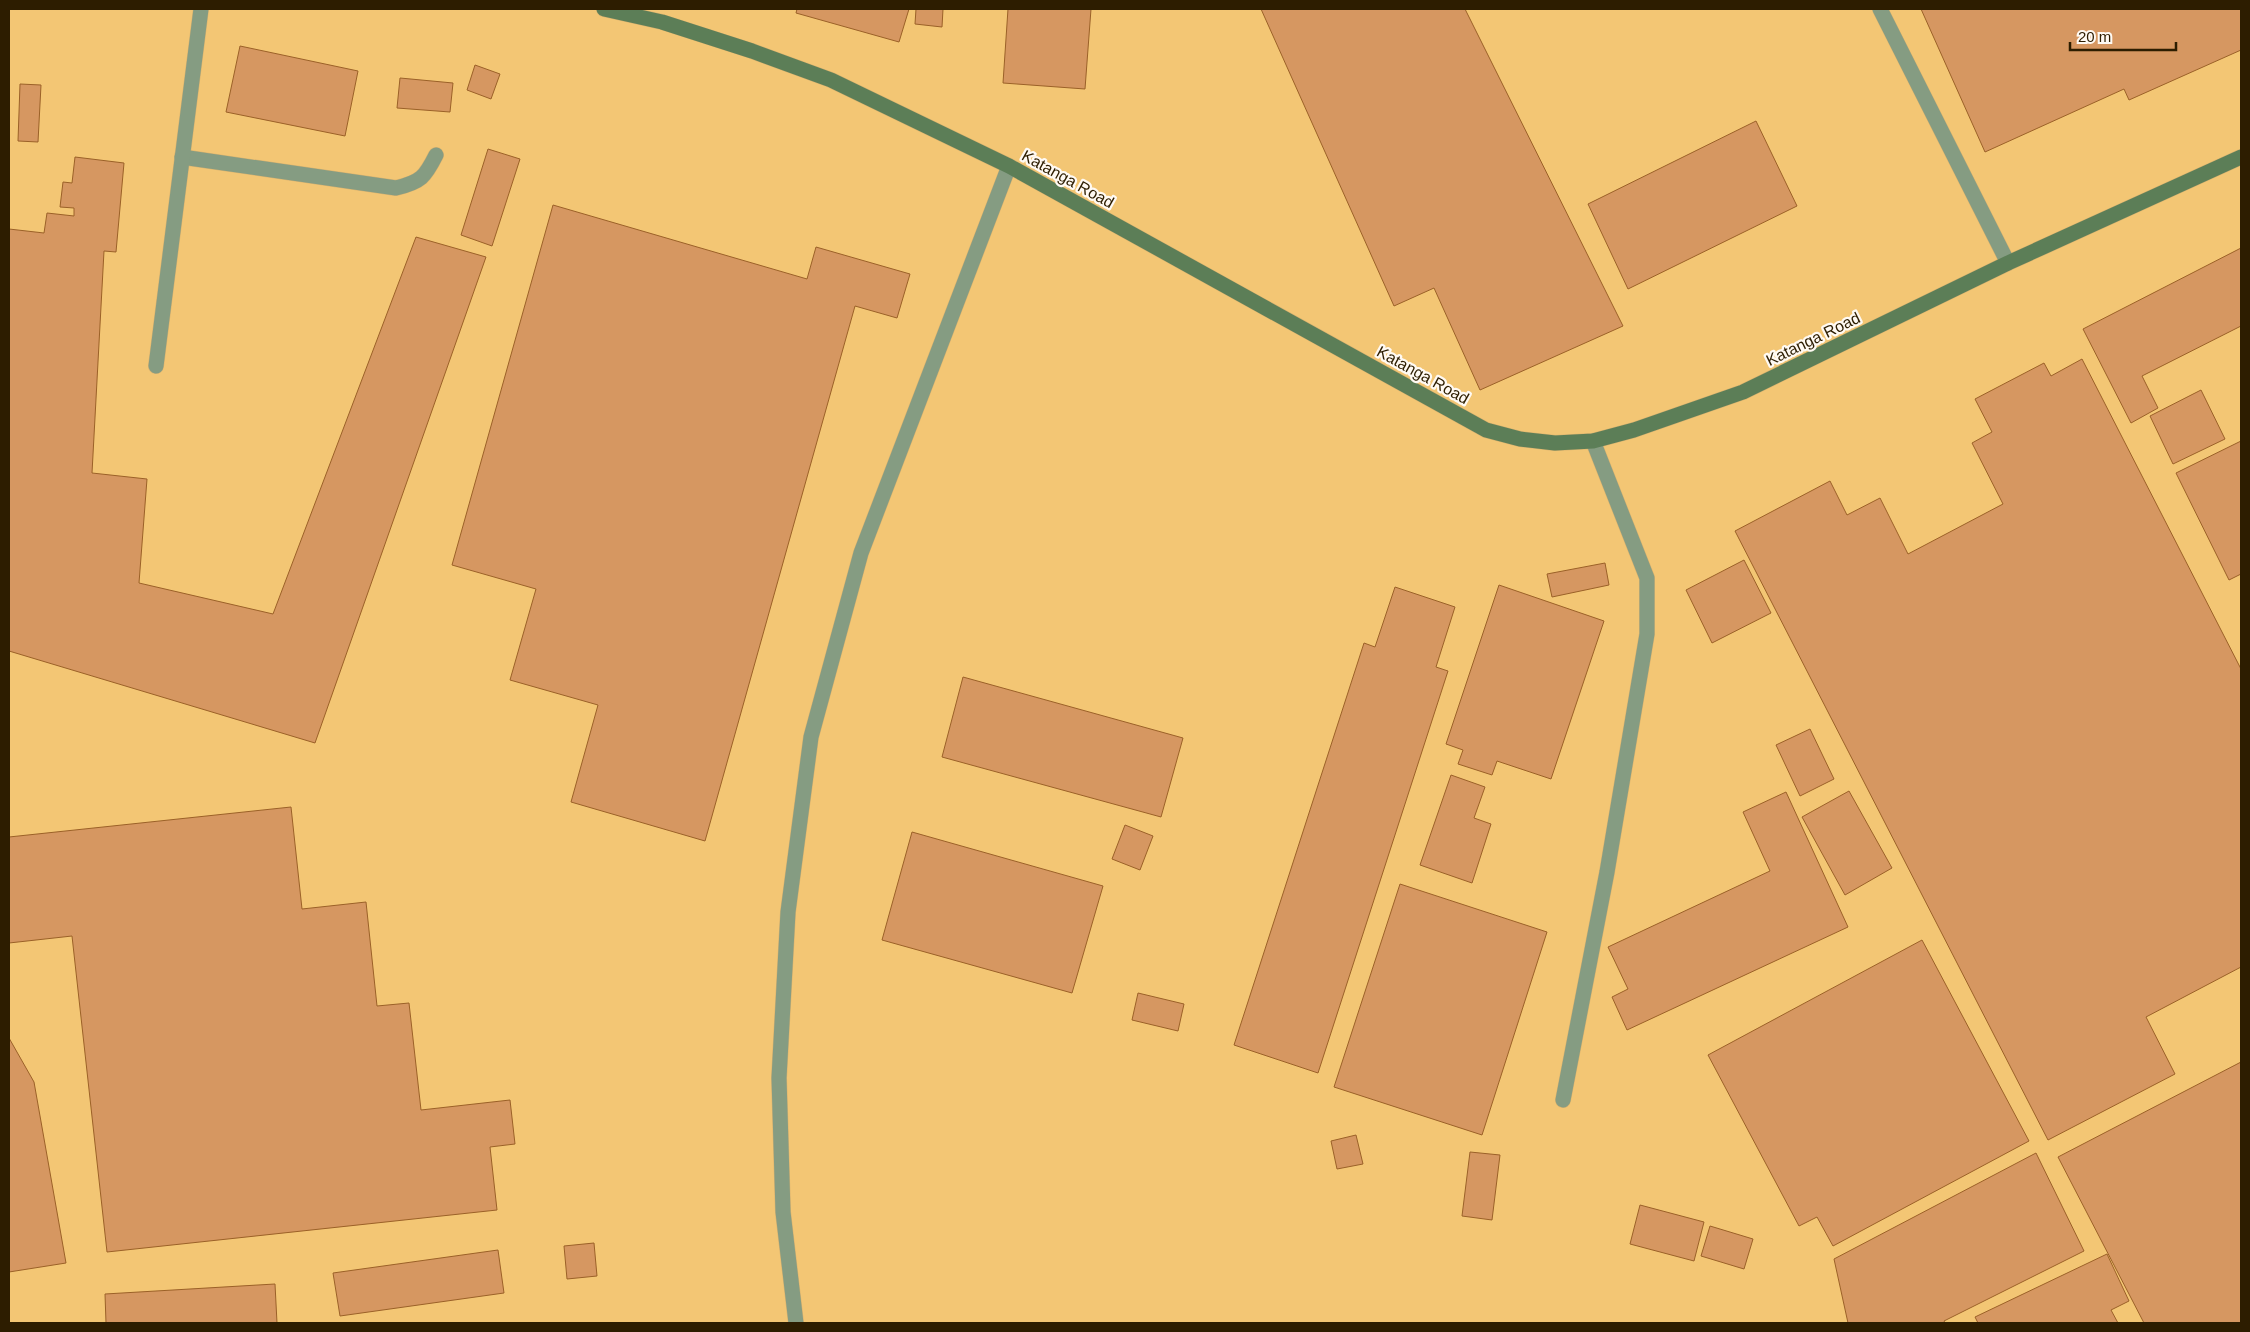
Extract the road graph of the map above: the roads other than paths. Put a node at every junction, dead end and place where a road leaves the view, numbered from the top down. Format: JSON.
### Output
{"nodes":[{"id":1,"x":201,"y":9,"type":"edge"},
{"id":2,"x":604,"y":9,"type":"edge"},
{"id":3,"x":1880,"y":9,"type":"edge"},
{"id":4,"x":436,"y":155,"type":"dead end"},
{"id":5,"x":2241,"y":157,"type":"edge"},
{"id":6,"x":182,"y":158,"type":"junction"},
{"id":7,"x":1009,"y":166,"type":"junction"},
{"id":8,"x":2008,"y":263,"type":"junction"},
{"id":9,"x":156,"y":366,"type":"dead end"},
{"id":10,"x":1594,"y":441,"type":"junction"},
{"id":11,"x":1563,"y":1100,"type":"dead end"},
{"id":12,"x":796,"y":1323,"type":"edge"}],
"edges":[{"from":1,"to":6,"type":"street"},
{"from":2,"to":7,"type":"street","name":"Katanga Road"},
{"from":3,"to":8,"type":"street"},
{"from":4,"to":6,"type":"street"},
{"from":5,"to":8,"type":"street","name":"Katanga Road"},
{"from":6,"to":9,"type":"street"},
{"from":7,"to":10,"type":"street","name":"Katanga Road"},
{"from":7,"to":12,"type":"street"},
{"from":8,"to":10,"type":"street","name":"Katanga Road"},
{"from":10,"to":11,"type":"street"}]}
